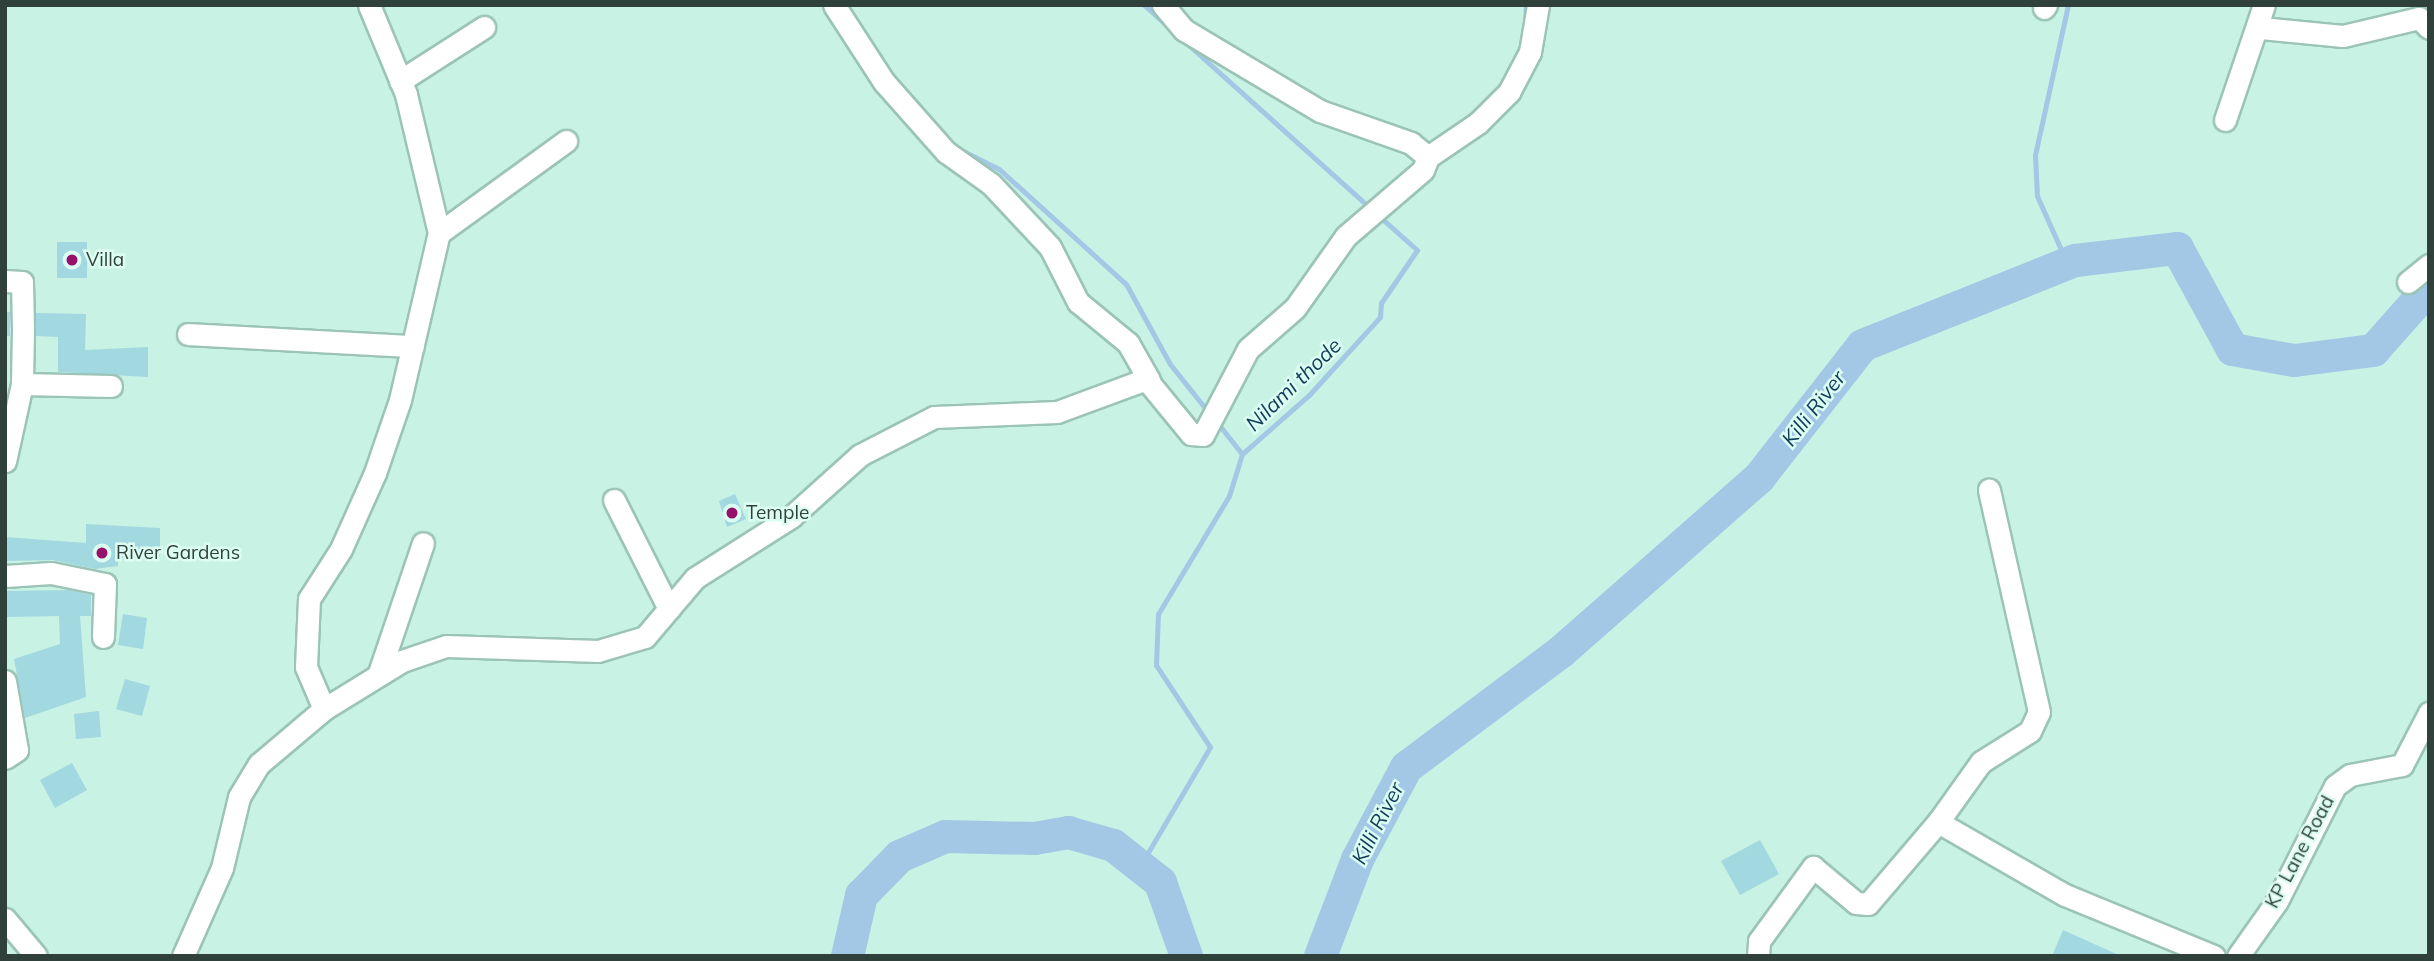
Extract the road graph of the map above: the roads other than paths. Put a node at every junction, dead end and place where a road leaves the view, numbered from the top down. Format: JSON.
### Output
{"nodes":[{"id":1,"x":369,"y":5,"type":"edge"},
{"id":2,"x":834,"y":5,"type":"edge"},
{"id":3,"x":1163,"y":5,"type":"edge"},
{"id":4,"x":1538,"y":5,"type":"edge"},
{"id":5,"x":2264,"y":5,"type":"edge"},
{"id":6,"x":2426,"y":19,"type":"edge"},
{"id":7,"x":484,"y":27,"type":"dead end"},
{"id":8,"x":2261,"y":27,"type":"junction"},
{"id":9,"x":400,"y":81,"type":"junction"},
{"id":10,"x":2225,"y":120,"type":"dead end"},
{"id":11,"x":566,"y":141,"type":"dead end"},
{"id":12,"x":1428,"y":156,"type":"junction"},
{"id":13,"x":439,"y":233,"type":"junction"},
{"id":14,"x":2429,"y":265,"type":"edge"},
{"id":15,"x":5,"y":281,"type":"edge"},
{"id":16,"x":2408,"y":282,"type":"dead end"},
{"id":17,"x":188,"y":334,"type":"dead end"},
{"id":18,"x":413,"y":346,"type":"junction"},
{"id":19,"x":1149,"y":380,"type":"junction"},
{"id":20,"x":22,"y":384,"type":"junction"},
{"id":21,"x":111,"y":386,"type":"dead end"},
{"id":22,"x":5,"y":461,"type":"edge"},
{"id":23,"x":1989,"y":490,"type":"dead end"},
{"id":24,"x":614,"y":500,"type":"dead end"},
{"id":25,"x":423,"y":543,"type":"dead end"},
{"id":26,"x":5,"y":576,"type":"edge"},
{"id":27,"x":669,"y":609,"type":"junction"},
{"id":28,"x":103,"y":636,"type":"dead end"},
{"id":29,"x":379,"y":673,"type":"junction"},
{"id":30,"x":5,"y":681,"type":"edge"},
{"id":31,"x":324,"y":709,"type":"junction"},
{"id":32,"x":2429,"y":713,"type":"edge"},
{"id":33,"x":5,"y":758,"type":"edge"},
{"id":34,"x":1938,"y":822,"type":"junction"},
{"id":35,"x":5,"y":919,"type":"edge"},
{"id":36,"x":36,"y":956,"type":"edge"},
{"id":37,"x":183,"y":956,"type":"edge"},
{"id":38,"x":1758,"y":956,"type":"edge"},
{"id":39,"x":2214,"y":956,"type":"edge"},
{"id":40,"x":2238,"y":956,"type":"edge"}],
"edges":[{"from":1,"to":9,"type":"street"},
{"from":2,"to":19,"type":"street"},
{"from":3,"to":12,"type":"street"},
{"from":4,"to":12,"type":"street"},
{"from":5,"to":8,"type":"street"},
{"from":6,"to":8,"type":"street"},
{"from":7,"to":9,"type":"street"},
{"from":8,"to":10,"type":"street"},
{"from":9,"to":13,"type":"street"},
{"from":11,"to":13,"type":"street"},
{"from":12,"to":19,"type":"street"},
{"from":13,"to":18,"type":"street"},
{"from":14,"to":16,"type":"street"},
{"from":15,"to":20,"type":"street"},
{"from":17,"to":18,"type":"street"},
{"from":18,"to":31,"type":"street"},
{"from":19,"to":27,"type":"street"},
{"from":20,"to":21,"type":"street"},
{"from":20,"to":22,"type":"street"},
{"from":23,"to":34,"type":"street"},
{"from":24,"to":27,"type":"street"},
{"from":25,"to":29,"type":"street"},
{"from":26,"to":28,"type":"street"},
{"from":27,"to":29,"type":"street"},
{"from":29,"to":31,"type":"street"},
{"from":30,"to":33,"type":"street"},
{"from":31,"to":37,"type":"street"},
{"from":32,"to":40,"type":"street","name":"KP Lane Road"},
{"from":34,"to":38,"type":"street"},
{"from":34,"to":39,"type":"street"},
{"from":35,"to":36,"type":"street"}]}
